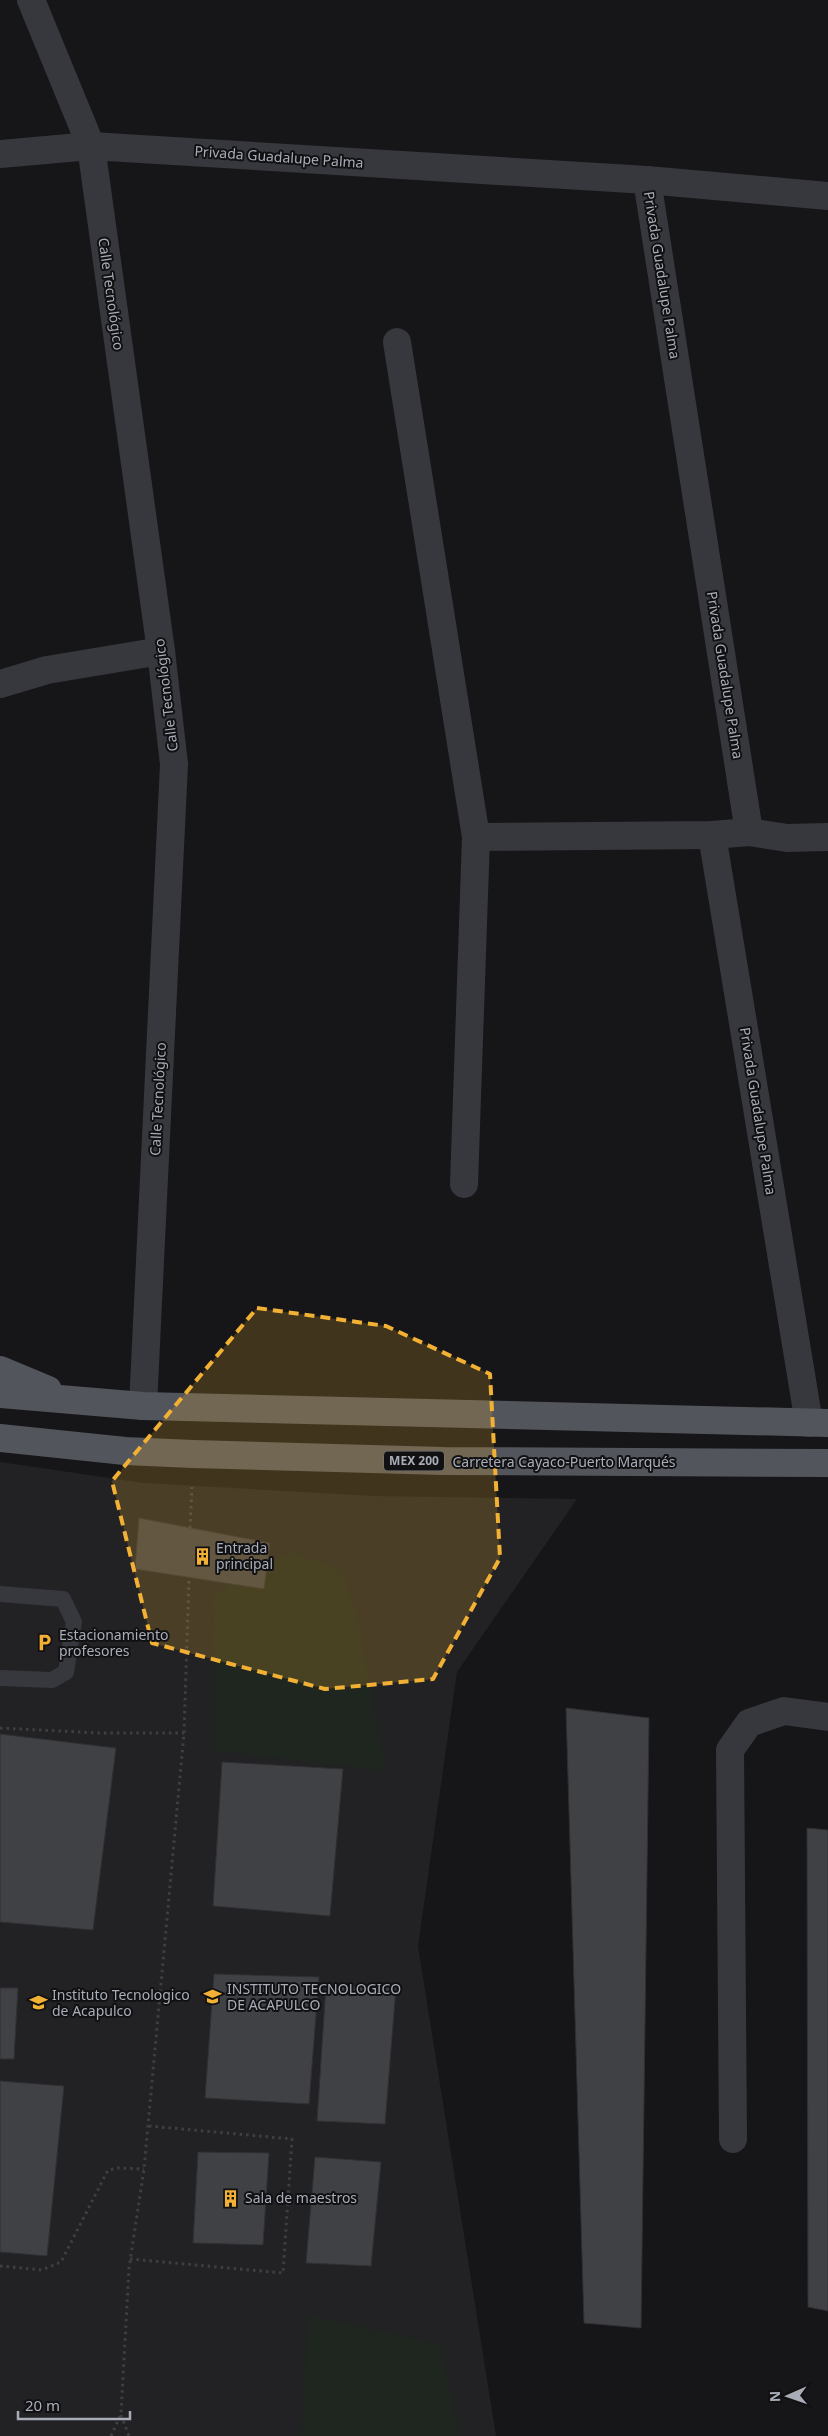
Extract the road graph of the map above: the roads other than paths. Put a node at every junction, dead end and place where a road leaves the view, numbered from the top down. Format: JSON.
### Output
{"nodes":[{"id":1,"x":30,"y":0,"type":"edge"},
{"id":2,"x":91,"y":146,"type":"junction"},
{"id":3,"x":0,"y":154,"type":"edge"},
{"id":4,"x":647,"y":180,"type":"junction"},
{"id":5,"x":828,"y":196,"type":"edge"},
{"id":6,"x":397,"y":342,"type":"dead end"},
{"id":7,"x":161,"y":650,"type":"junction"},
{"id":8,"x":0,"y":684,"type":"edge"},
{"id":9,"x":749,"y":832,"type":"junction"},
{"id":10,"x":712,"y":835,"type":"junction"},
{"id":11,"x":476,"y":837,"type":"junction"},
{"id":12,"x":828,"y":837,"type":"edge"},
{"id":13,"x":464,"y":1184,"type":"dead end"},
{"id":14,"x":0,"y":1370,"type":"edge"},
{"id":15,"x":0,"y":1394,"type":"edge"},
{"id":16,"x":72,"y":1400,"type":"junction"},
{"id":17,"x":143,"y":1406,"type":"junction"},
{"id":18,"x":819,"y":1423,"type":"edge"},
{"id":19,"x":0,"y":1438,"type":"edge"},
{"id":20,"x":828,"y":1463,"type":"edge"},
{"id":21,"x":0,"y":1594,"type":"edge"},
{"id":22,"x":0,"y":1678,"type":"edge"},
{"id":23,"x":828,"y":1717,"type":"edge"},
{"id":24,"x":733,"y":2140,"type":"dead end"}],
"edges":[{"from":1,"to":2,"type":"street","name":"Calle Tecnológico"},
{"from":2,"to":3,"type":"street","name":"Privada Guadalupe Palma"},
{"from":2,"to":4,"type":"street","name":"Privada Guadalupe Palma"},
{"from":2,"to":7,"type":"street","name":"Calle Tecnológico"},
{"from":4,"to":5,"type":"street"},
{"from":4,"to":9,"type":"street","name":"Privada Guadalupe Palma"},
{"from":6,"to":11,"type":"street"},
{"from":7,"to":8,"type":"street"},
{"from":7,"to":17,"type":"street","name":"Calle Tecnológico"},
{"from":9,"to":10,"type":"street"},
{"from":9,"to":12,"type":"street"},
{"from":10,"to":11,"type":"street"},
{"from":10,"to":18,"type":"street","name":"Privada Guadalupe Palma"},
{"from":11,"to":13,"type":"street"},
{"from":14,"to":16,"type":"main road"},
{"from":15,"to":16,"type":"main road"},
{"from":16,"to":17,"type":"main road"},
{"from":17,"to":18,"type":"main road"},
{"from":19,"to":20,"type":"main road","name":"Carretera Cayaco-Puerto Marqués","number":"MEX 200"},
{"from":21,"to":22,"type":"lane"},
{"from":23,"to":24,"type":"street"}]}
